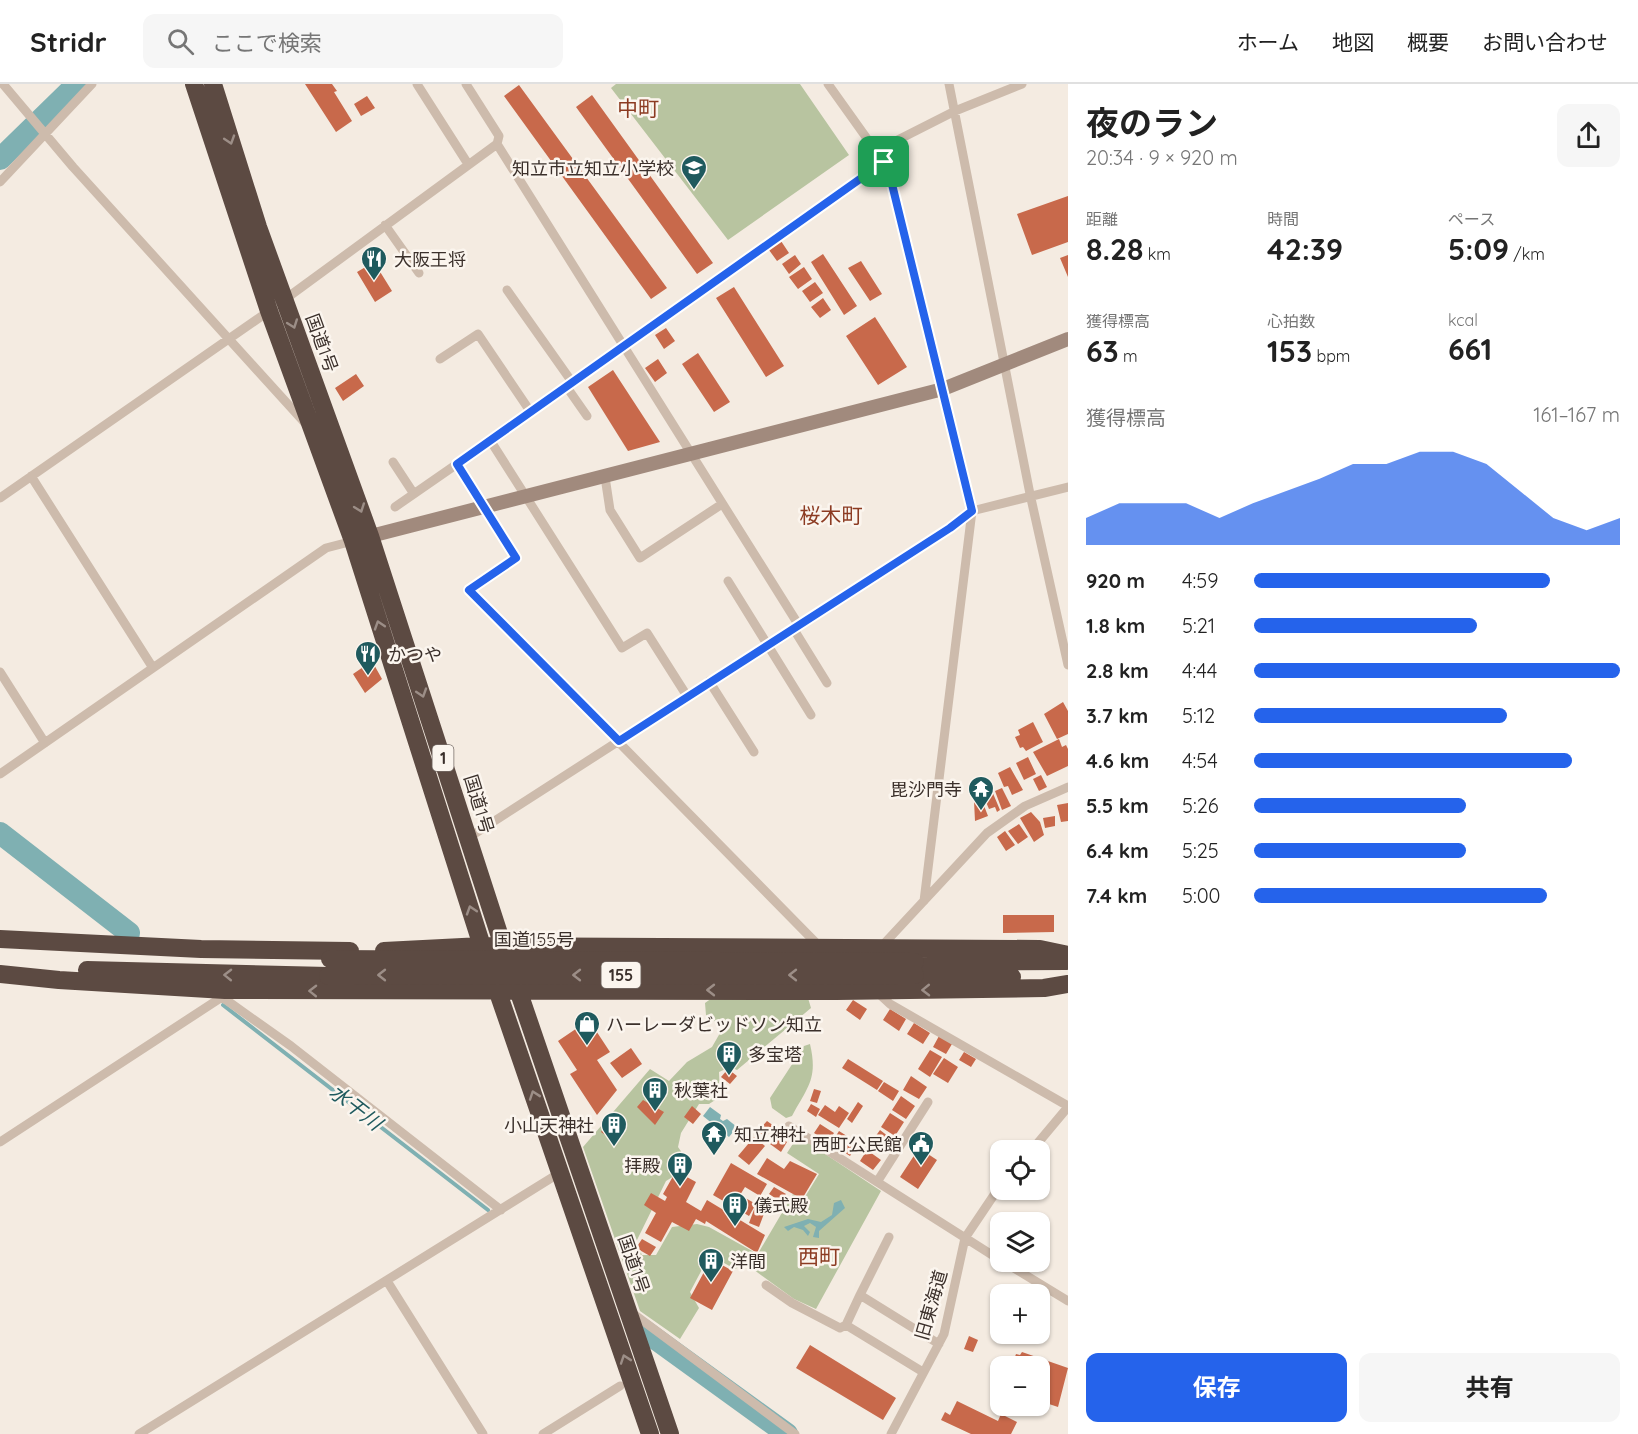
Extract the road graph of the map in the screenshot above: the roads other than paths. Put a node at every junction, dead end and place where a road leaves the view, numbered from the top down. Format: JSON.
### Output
{"nodes":[{"id":1,"x":3,"y":84,"type":"edge"},
{"id":2,"x":92,"y":84,"type":"edge"},
{"id":3,"x":194,"y":84,"type":"edge"},
{"id":4,"x":213,"y":84,"type":"edge"},
{"id":5,"x":417,"y":84,"type":"edge"},
{"id":6,"x":466,"y":84,"type":"edge"},
{"id":7,"x":828,"y":84,"type":"edge"},
{"id":8,"x":949,"y":84,"type":"edge"},
{"id":9,"x":1022,"y":84,"type":"edge"},
{"id":10,"x":955,"y":111,"type":"junction"},
{"id":11,"x":44,"y":133,"type":"junction"},
{"id":12,"x":497,"y":144,"type":"junction"},
{"id":13,"x":876,"y":151,"type":"junction"},
{"id":14,"x":884,"y":162,"type":"junction"},
{"id":15,"x":468,"y":164,"type":"junction"},
{"id":16,"x":0,"y":182,"type":"edge"},
{"id":17,"x":385,"y":225,"type":"junction"},
{"id":18,"x":418,"y":273,"type":"dead end"},
{"id":19,"x":507,"y":290,"type":"dead end"},
{"id":20,"x":284,"y":300,"type":"junction"},
{"id":21,"x":270,"y":311,"type":"junction"},
{"id":22,"x":1068,"y":339,"type":"edge"},
{"id":23,"x":228,"y":340,"type":"junction"},
{"id":24,"x":625,"y":345,"type":"junction"},
{"id":25,"x":440,"y":359,"type":"dead end"},
{"id":26,"x":1005,"y":365,"type":"junction"},
{"id":27,"x":569,"y":384,"type":"junction"},
{"id":28,"x":943,"y":389,"type":"junction"},
{"id":29,"x":530,"y":411,"type":"junction"},
{"id":30,"x":587,"y":416,"type":"dead end"},
{"id":31,"x":313,"y":432,"type":"junction"},
{"id":32,"x":490,"y":440,"type":"junction"},
{"id":33,"x":693,"y":455,"type":"junction"},
{"id":34,"x":393,"y":462,"type":"dead end"},
{"id":35,"x":457,"y":464,"type":"junction"},
{"id":36,"x":30,"y":476,"type":"junction"},
{"id":37,"x":604,"y":477,"type":"junction"},
{"id":38,"x":1068,"y":487,"type":"edge"},
{"id":39,"x":414,"y":494,"type":"junction"},
{"id":40,"x":1030,"y":495,"type":"junction"},
{"id":41,"x":526,"y":496,"type":"junction"},
{"id":42,"x":0,"y":498,"type":"edge"},
{"id":43,"x":722,"y":504,"type":"junction"},
{"id":44,"x":485,"y":506,"type":"junction"},
{"id":45,"x":395,"y":507,"type":"dead end"},
{"id":46,"x":972,"y":511,"type":"junction"},
{"id":47,"x":361,"y":539,"type":"junction"},
{"id":48,"x":728,"y":581,"type":"dead end"},
{"id":49,"x":796,"y":626,"type":"junction"},
{"id":50,"x":767,"y":645,"type":"junction"},
{"id":51,"x":1068,"y":665,"type":"edge"},
{"id":52,"x":153,"y":668,"type":"junction"},
{"id":53,"x":0,"y":672,"type":"edge"},
{"id":54,"x":709,"y":681,"type":"junction"},
{"id":55,"x":827,"y":683,"type":"dead end"},
{"id":56,"x":687,"y":696,"type":"junction"},
{"id":57,"x":811,"y":715,"type":"dead end"},
{"id":58,"x":619,"y":741,"type":"junction"},
{"id":59,"x":45,"y":743,"type":"junction"},
{"id":60,"x":754,"y":752,"type":"dead end"},
{"id":61,"x":0,"y":774,"type":"edge"},
{"id":62,"x":1068,"y":787,"type":"edge"},
{"id":63,"x":468,"y":838,"type":"junction"},
{"id":64,"x":924,"y":901,"type":"junction"},
{"id":65,"x":0,"y":939,"type":"edge"},
{"id":66,"x":482,"y":946,"type":"junction"},
{"id":67,"x":503,"y":946,"type":"junction"},
{"id":68,"x":0,"y":949,"type":"edge"},
{"id":69,"x":822,"y":949,"type":"junction"},
{"id":70,"x":878,"y":950,"type":"junction"},
{"id":71,"x":1068,"y":955,"type":"edge"},
{"id":72,"x":1068,"y":961,"type":"edge"},
{"id":73,"x":0,"y":963,"type":"edge"},
{"id":74,"x":329,"y":967,"type":"junction"},
{"id":75,"x":915,"y":969,"type":"junction"},
{"id":76,"x":0,"y":974,"type":"edge"},
{"id":77,"x":1068,"y":977,"type":"edge"},
{"id":78,"x":1068,"y":984,"type":"edge"},
{"id":79,"x":519,"y":989,"type":"junction"},
{"id":80,"x":498,"y":990,"type":"junction"},
{"id":81,"x":874,"y":990,"type":"junction"},
{"id":82,"x":837,"y":992,"type":"junction"},
{"id":83,"x":224,"y":993,"type":"junction"},
{"id":84,"x":928,"y":1102,"type":"dead end"},
{"id":85,"x":1068,"y":1106,"type":"edge"},
{"id":86,"x":789,"y":1126,"type":"dead end"},
{"id":87,"x":1040,"y":1140,"type":"edge"},
{"id":88,"x":0,"y":1142,"type":"edge"},
{"id":89,"x":561,"y":1172,"type":"junction"},
{"id":90,"x":877,"y":1182,"type":"junction"},
{"id":91,"x":991,"y":1200,"type":"edge"},
{"id":92,"x":501,"y":1210,"type":"junction"},
{"id":93,"x":889,"y":1237,"type":"dead end"},
{"id":94,"x":966,"y":1238,"type":"junction"},
{"id":95,"x":990,"y":1253,"type":"edge"},
{"id":96,"x":1020,"y":1272,"type":"edge"},
{"id":97,"x":387,"y":1281,"type":"junction"},
{"id":98,"x":766,"y":1285,"type":"dead end"},
{"id":99,"x":860,"y":1295,"type":"junction"},
{"id":100,"x":1068,"y":1301,"type":"edge"},
{"id":101,"x":628,"y":1311,"type":"junction"},
{"id":102,"x":846,"y":1325,"type":"junction"},
{"id":103,"x":939,"y":1344,"type":"junction"},
{"id":104,"x":923,"y":1372,"type":"junction"},
{"id":105,"x":620,"y":1386,"type":"dead end"},
{"id":106,"x":139,"y":1434,"type":"edge"},
{"id":107,"x":483,"y":1434,"type":"edge"},
{"id":108,"x":543,"y":1434,"type":"edge"},
{"id":109,"x":650,"y":1434,"type":"edge"},
{"id":110,"x":669,"y":1434,"type":"edge"},
{"id":111,"x":795,"y":1434,"type":"edge"},
{"id":112,"x":891,"y":1434,"type":"edge"}],
"edges":[{"from":1,"to":11,"type":"street"},
{"from":2,"to":11,"type":"street"},
{"from":3,"to":21,"type":"highway","name":"国道1号","number":"1"},
{"from":4,"to":20,"type":"highway","name":"国道1号","number":"1","one_way":true},
{"from":5,"to":15,"type":"street"},
{"from":6,"to":12,"type":"street"},
{"from":7,"to":13,"type":"street"},
{"from":8,"to":10,"type":"street"},
{"from":9,"to":10,"type":"street"},
{"from":10,"to":13,"type":"street"},
{"from":10,"to":26,"type":"street"},
{"from":11,"to":16,"type":"street"},
{"from":11,"to":23,"type":"street"},
{"from":12,"to":15,"type":"street"},
{"from":12,"to":24,"type":"street"},
{"from":13,"to":14,"type":"street"},
{"from":14,"to":24,"type":"street"},
{"from":14,"to":28,"type":"street"},
{"from":15,"to":17,"type":"street"},
{"from":17,"to":18,"type":"street"},
{"from":17,"to":20,"type":"street"},
{"from":19,"to":27,"type":"street"},
{"from":20,"to":47,"type":"highway","name":"国道1号","number":"1","one_way":true},
{"from":21,"to":23,"type":"street"},
{"from":21,"to":31,"type":"highway","name":"国道1号","number":"1"},
{"from":22,"to":26,"type":"street"},
{"from":23,"to":31,"type":"street"},
{"from":23,"to":36,"type":"street"},
{"from":24,"to":27,"type":"street"},
{"from":24,"to":33,"type":"street"},
{"from":25,"to":29,"type":"street"},
{"from":26,"to":28,"type":"street"},
{"from":26,"to":40,"type":"street"},
{"from":27,"to":29,"type":"street"},
{"from":27,"to":30,"type":"street"},
{"from":28,"to":33,"type":"street"},
{"from":28,"to":46,"type":"street"},
{"from":29,"to":32,"type":"street"},
{"from":31,"to":47,"type":"highway","name":"国道1号","number":"1"},
{"from":32,"to":35,"type":"street"},
{"from":32,"to":41,"type":"street"},
{"from":33,"to":37,"type":"street"},
{"from":33,"to":43,"type":"street"},
{"from":34,"to":39,"type":"street"},
{"from":35,"to":39,"type":"street"},
{"from":35,"to":44,"type":"street"},
{"from":36,"to":42,"type":"street"},
{"from":36,"to":52,"type":"street"},
{"from":37,"to":41,"type":"street"},
{"from":37,"to":43,"type":"street"},
{"from":38,"to":40,"type":"street"},
{"from":39,"to":45,"type":"street"},
{"from":40,"to":46,"type":"street"},
{"from":40,"to":51,"type":"street"},
{"from":41,"to":44,"type":"street"},
{"from":41,"to":56,"type":"street"},
{"from":43,"to":49,"type":"street"},
{"from":44,"to":47,"type":"street"},
{"from":44,"to":58,"type":"street"},
{"from":46,"to":49,"type":"street"},
{"from":46,"to":64,"type":"street"},
{"from":47,"to":52,"type":"street"},
{"from":47,"to":63,"type":"highway","name":"国道1号","number":"1","one_way":true},
{"from":66,"to":47,"type":"highway","name":"国道1号","number":"1","one_way":true},
{"from":48,"to":50,"type":"street"},
{"from":49,"to":50,"type":"street"},
{"from":49,"to":55,"type":"street"},
{"from":50,"to":54,"type":"street"},
{"from":50,"to":57,"type":"street"},
{"from":52,"to":59,"type":"street"},
{"from":53,"to":59,"type":"street"},
{"from":54,"to":56,"type":"street"},
{"from":54,"to":60,"type":"street"},
{"from":56,"to":58,"type":"street"},
{"from":58,"to":63,"type":"street"},
{"from":58,"to":69,"type":"street"},
{"from":59,"to":61,"type":"street"},
{"from":62,"to":64,"type":"street"},
{"from":63,"to":67,"type":"highway","name":"国道1号","number":"1"},
{"from":64,"to":70,"type":"street"},
{"from":65,"to":66,"type":"highway","number":"155"},
{"from":66,"to":67,"type":"highway","number":"155"},
{"from":66,"to":80,"type":"highway","name":"国道1号","number":"1"},
{"from":67,"to":69,"type":"highway","number":"155"},
{"from":67,"to":79,"type":"highway","name":"国道1号","number":"1"},
{"from":68,"to":74,"type":"highway","name":"国道155号","number":"155"},
{"from":69,"to":70,"type":"highway","number":"155"},
{"from":70,"to":71,"type":"highway","number":"155"},
{"from":70,"to":82,"type":"street"},
{"from":72,"to":75,"type":"highway","name":"国道155号","number":"155"},
{"from":74,"to":73,"type":"highway","name":"国道155号","number":"155","one_way":true},
{"from":74,"to":75,"type":"highway","name":"国道155号","number":"155","bridge":true},
{"from":75,"to":77,"type":"highway","name":"国道155号","number":"155"},
{"from":76,"to":83,"type":"highway","number":"155"},
{"from":78,"to":81,"type":"highway","number":"155","one_way":true},
{"from":79,"to":80,"type":"highway","number":"155"},
{"from":82,"to":79,"type":"highway","number":"155","one_way":true},
{"from":79,"to":101,"type":"highway","name":"国道1号","number":"1"},
{"from":80,"to":83,"type":"highway","number":"155","one_way":true},
{"from":89,"to":80,"type":"highway","name":"国道1号","number":"1","one_way":true},
{"from":81,"to":82,"type":"highway","number":"155"},
{"from":81,"to":85,"type":"street"},
{"from":83,"to":88,"type":"street"},
{"from":83,"to":92,"type":"street"},
{"from":84,"to":90,"type":"street"},
{"from":85,"to":87,"type":"street"},
{"from":86,"to":90,"type":"street"},
{"from":89,"to":92,"type":"street"},
{"from":109,"to":89,"type":"highway","name":"国道1号","number":"1","one_way":true},
{"from":90,"to":94,"type":"street"},
{"from":91,"to":94,"type":"street","name":"旧東海道"},
{"from":92,"to":97,"type":"street"},
{"from":93,"to":99,"type":"street"},
{"from":94,"to":95,"type":"street"},
{"from":94,"to":103,"type":"street","name":"旧東海道"},
{"from":96,"to":100,"type":"street"},
{"from":97,"to":106,"type":"street"},
{"from":97,"to":107,"type":"street"},
{"from":98,"to":102,"type":"street"},
{"from":99,"to":102,"type":"street"},
{"from":99,"to":103,"type":"street"},
{"from":101,"to":110,"type":"highway","name":"国道1号","number":"1"},
{"from":101,"to":111,"type":"street"},
{"from":102,"to":104,"type":"street"},
{"from":103,"to":104,"type":"street","name":"旧東海道"},
{"from":104,"to":112,"type":"street","name":"旧東海道"},
{"from":105,"to":108,"type":"street"}]}
